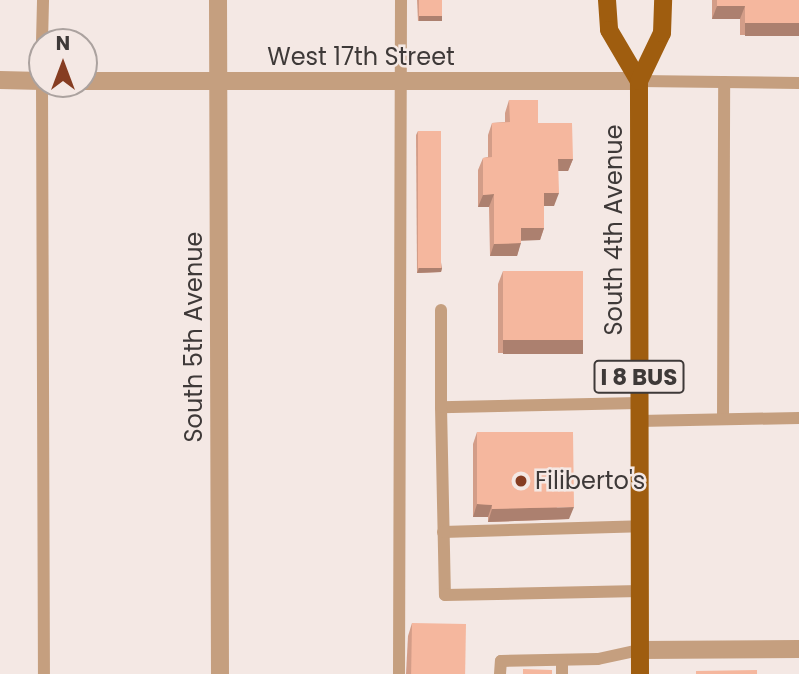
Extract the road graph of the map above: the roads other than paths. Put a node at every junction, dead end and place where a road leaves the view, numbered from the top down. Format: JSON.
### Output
{"nodes":[{"id":1,"x":43,"y":0,"type":"edge"},
{"id":2,"x":218,"y":0,"type":"edge"},
{"id":3,"x":401,"y":0,"type":"edge"},
{"id":4,"x":607,"y":0,"type":"edge"},
{"id":5,"x":663,"y":0,"type":"edge"},
{"id":6,"x":42,"y":28,"type":"edge"},
{"id":7,"x":0,"y":80,"type":"edge"},
{"id":8,"x":400,"y":80,"type":"junction"},
{"id":9,"x":28,"y":81,"type":"edge"},
{"id":10,"x":98,"y":81,"type":"edge"},
{"id":11,"x":639,"y":81,"type":"junction"},
{"id":12,"x":218,"y":82,"type":"junction"},
{"id":13,"x":724,"y":82,"type":"junction"},
{"id":14,"x":799,"y":83,"type":"edge"},
{"id":15,"x":42,"y":98,"type":"edge"},
{"id":16,"x":441,"y":310,"type":"dead end"},
{"id":17,"x":441,"y":407,"type":"junction"},
{"id":18,"x":639,"y":412,"type":"junction"},
{"id":19,"x":799,"y":418,"type":"edge"},
{"id":20,"x":723,"y":419,"type":"junction"},
{"id":21,"x":640,"y":526,"type":"junction"},
{"id":22,"x":443,"y":532,"type":"junction"},
{"id":23,"x":640,"y":591,"type":"junction"},
{"id":24,"x":799,"y":649,"type":"edge"},
{"id":25,"x":640,"y":650,"type":"junction"},
{"id":26,"x":562,"y":660,"type":"junction"},
{"id":27,"x":44,"y":674,"type":"edge"},
{"id":28,"x":220,"y":674,"type":"edge"},
{"id":29,"x":399,"y":674,"type":"edge"},
{"id":30,"x":500,"y":674,"type":"edge"},
{"id":31,"x":562,"y":674,"type":"edge"},
{"id":32,"x":640,"y":674,"type":"edge"}],
"edges":[{"from":1,"to":6,"type":"lane"},
{"from":2,"to":12,"type":"street","name":"South 5th Avenue"},
{"from":3,"to":8,"type":"lane"},
{"from":4,"to":11,"type":"main road"},
{"from":5,"to":11,"type":"main road","name":"South 4th Avenue","number":"I 8 BUS"},
{"from":7,"to":9,"type":"street"},
{"from":8,"to":11,"type":"street","name":"West 17th Street"},
{"from":8,"to":12,"type":"street","name":"West 17th Street"},
{"from":8,"to":29,"type":"lane"},
{"from":10,"to":12,"type":"street","name":"West 17th Street"},
{"from":11,"to":13,"type":"lane"},
{"from":11,"to":18,"type":"main road","name":"South 4th Avenue","number":"I 8 BUS"},
{"from":12,"to":28,"type":"street","name":"South 5th Avenue"},
{"from":13,"to":14,"type":"lane"},
{"from":13,"to":20,"type":"lane"},
{"from":15,"to":27,"type":"lane"},
{"from":16,"to":17,"type":"lane"},
{"from":17,"to":18,"type":"lane"},
{"from":17,"to":22,"type":"lane"},
{"from":18,"to":20,"type":"lane"},
{"from":18,"to":21,"type":"main road","name":"South 4th Avenue","number":"I 8 BUS"},
{"from":19,"to":20,"type":"lane"},
{"from":21,"to":22,"type":"lane"},
{"from":21,"to":23,"type":"main road","name":"South 4th Avenue","number":"I 8 BUS"},
{"from":22,"to":23,"type":"lane"},
{"from":23,"to":25,"type":"main road","name":"South 4th Avenue","number":"I 8 BUS"},
{"from":24,"to":25,"type":"street"},
{"from":25,"to":26,"type":"lane"},
{"from":25,"to":32,"type":"main road","name":"South 4th Avenue","number":"I 8 BUS"},
{"from":26,"to":30,"type":"lane"},
{"from":26,"to":31,"type":"lane"}]}
